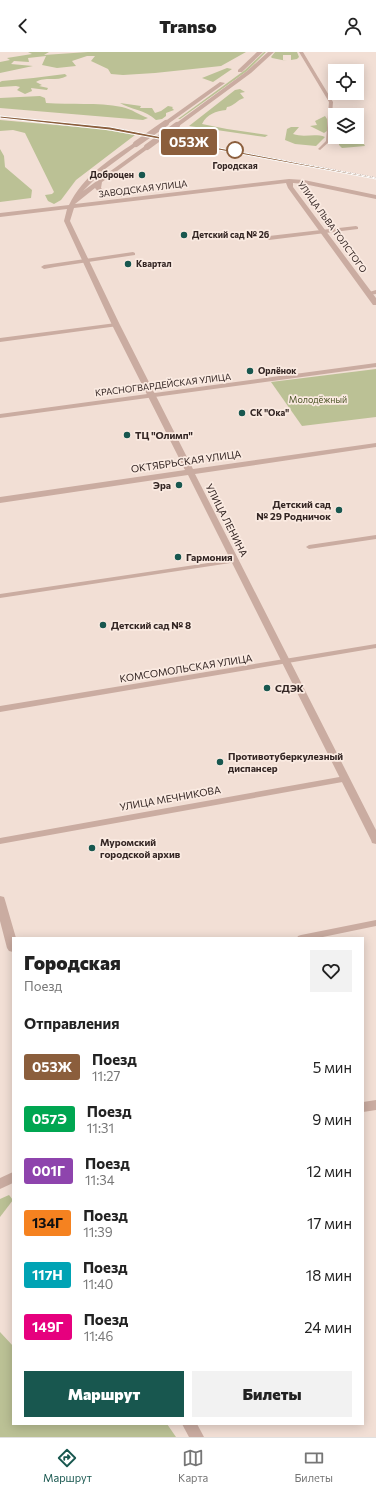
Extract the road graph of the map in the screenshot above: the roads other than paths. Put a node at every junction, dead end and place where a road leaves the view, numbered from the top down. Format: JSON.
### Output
{"nodes":[{"id":1,"x":260,"y":52,"type":"edge"},
{"id":2,"x":271,"y":52,"type":"edge"},
{"id":3,"x":301,"y":52,"type":"edge"},
{"id":4,"x":320,"y":149,"type":"dead end"},
{"id":5,"x":99,"y":181,"type":"junction"},
{"id":6,"x":289,"y":181,"type":"junction"},
{"id":7,"x":81,"y":193,"type":"junction"},
{"id":8,"x":376,"y":197,"type":"edge"},
{"id":9,"x":139,"y":198,"type":"junction"},
{"id":10,"x":71,"y":205,"type":"junction"},
{"id":11,"x":0,"y":216,"type":"edge"},
{"id":12,"x":356,"y":228,"type":"dead end"},
{"id":13,"x":324,"y":231,"type":"junction"},
{"id":14,"x":270,"y":238,"type":"dead end"},
{"id":15,"x":133,"y":254,"type":"dead end"},
{"id":16,"x":86,"y":261,"type":"junction"},
{"id":17,"x":44,"y":267,"type":"dead end"},
{"id":18,"x":372,"y":292,"type":"edge"},
{"id":19,"x":376,"y":303,"type":"edge"},
{"id":20,"x":116,"y":325,"type":"junction"},
{"id":21,"x":0,"y":340,"type":"edge"},
{"id":22,"x":376,"y":364,"type":"edge"},
{"id":23,"x":151,"y":395,"type":"junction"},
{"id":24,"x":0,"y":416,"type":"edge"},
{"id":25,"x":376,"y":445,"type":"edge"},
{"id":26,"x":190,"y":472,"type":"junction"},
{"id":27,"x":0,"y":500,"type":"edge"},
{"id":28,"x":376,"y":537,"type":"edge"},
{"id":29,"x":309,"y":547,"type":"dead end"},
{"id":30,"x":235,"y":561,"type":"junction"},
{"id":31,"x":0,"y":596,"type":"edge"},
{"id":32,"x":376,"y":646,"type":"edge"},
{"id":33,"x":286,"y":661,"type":"junction"},
{"id":34,"x":0,"y":709,"type":"edge"},
{"id":35,"x":345,"y":779,"type":"junction"},
{"id":36,"x":376,"y":840,"type":"edge"},
{"id":37,"x":0,"y":841,"type":"edge"},
{"id":38,"x":0,"y":900,"type":"edge"},
{"id":39,"x":376,"y":923,"type":"edge"},
{"id":40,"x":306,"y":937,"type":"edge"},
{"id":41,"x":12,"y":944,"type":"edge"},
{"id":42,"x":376,"y":1105,"type":"edge"},
{"id":43,"x":364,"y":1107,"type":"edge"},
{"id":44,"x":12,"y":1178,"type":"edge"},
{"id":45,"x":0,"y":1184,"type":"edge"}],
"edges":[{"from":1,"to":7,"type":"street","bridge":true},
{"from":2,"to":5,"type":"street","bridge":true},
{"from":3,"to":4,"type":"street"},
{"from":5,"to":7,"type":"street"},
{"from":5,"to":9,"type":"street"},
{"from":6,"to":8,"type":"street","name":"ЗАВОДСКАЯ УЛИЦА"},
{"from":6,"to":9,"type":"street","name":"ЗАВОДСКАЯ УЛИЦА"},
{"from":6,"to":13,"type":"street","name":"УЛИЦА ЛЬВА ТОЛСТОГО"},
{"from":7,"to":10,"type":"street"},
{"from":9,"to":10,"type":"street","name":"ЗАВОДСКАЯ УЛИЦА"},
{"from":10,"to":11,"type":"street","name":"ЗАВОДСКАЯ УЛИЦА"},
{"from":10,"to":16,"type":"street","name":"УЛИЦА ЛЕНИНА"},
{"from":12,"to":13,"type":"street"},
{"from":13,"to":14,"type":"street"},
{"from":13,"to":18,"type":"street","name":"УЛИЦА ЛЬВА ТОЛСТОГО"},
{"from":15,"to":16,"type":"street"},
{"from":16,"to":17,"type":"street"},
{"from":16,"to":20,"type":"street","name":"УЛИЦА ЛЕНИНА"},
{"from":18,"to":19,"type":"street","name":"УЛИЦА ЛЬВА ТОЛСТОГО"},
{"from":20,"to":21,"type":"street"},
{"from":20,"to":23,"type":"street","name":"УЛИЦА ЛЕНИНА"},
{"from":22,"to":23,"type":"street","name":"КРАСНОГВАРДЕЙСКАЯ УЛИЦА"},
{"from":23,"to":24,"type":"street","name":"КРАСНОГВАРДЕЙСКАЯ УЛИЦА"},
{"from":23,"to":26,"type":"street","name":"УЛИЦА ЛЕНИНА"},
{"from":25,"to":26,"type":"street","name":"ОКТЯБРЬСКАЯ УЛИЦА"},
{"from":26,"to":27,"type":"street","name":"ОКТЯБРЬСКАЯ УЛИЦА"},
{"from":26,"to":30,"type":"street","name":"УЛИЦА ЛЕНИНА"},
{"from":28,"to":29,"type":"street"},
{"from":30,"to":31,"type":"street"},
{"from":30,"to":33,"type":"street","name":"УЛИЦА ЛЕНИНА"},
{"from":32,"to":33,"type":"street","name":"КОМСОМОЛЬСКАЯ УЛИЦА"},
{"from":33,"to":34,"type":"street","name":"КОМСОМОЛЬСКАЯ УЛИЦА"},
{"from":33,"to":35,"type":"street","name":"УЛИЦА ЛЕНИНА"},
{"from":35,"to":36,"type":"street","name":"УЛИЦА ЛЕНИНА"},
{"from":35,"to":37,"type":"street","name":"УЛИЦА МЕЧНИКОВА"},
{"from":38,"to":41,"type":"street"},
{"from":39,"to":40,"type":"street"},
{"from":42,"to":43,"type":"street"},
{"from":44,"to":45,"type":"street"}]}
